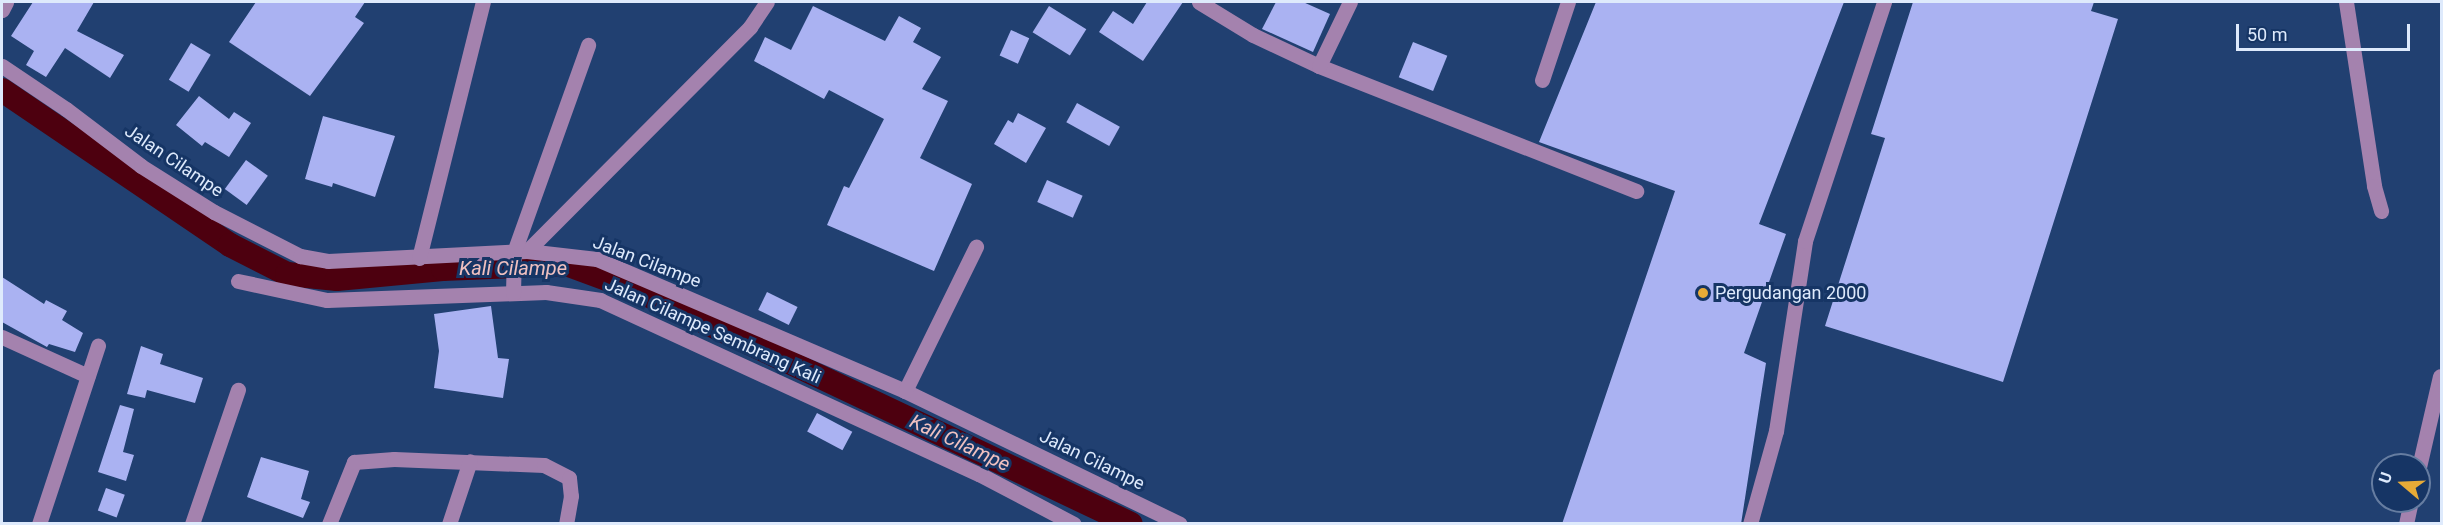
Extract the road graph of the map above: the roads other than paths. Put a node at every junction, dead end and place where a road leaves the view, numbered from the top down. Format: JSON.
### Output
{"nodes":[{"id":1,"x":6,"y":2,"type":"edge"},
{"id":2,"x":483,"y":2,"type":"edge"},
{"id":3,"x":767,"y":2,"type":"edge"},
{"id":4,"x":1199,"y":2,"type":"edge"},
{"id":5,"x":1350,"y":2,"type":"edge"},
{"id":6,"x":1568,"y":2,"type":"edge"},
{"id":7,"x":1884,"y":2,"type":"edge"},
{"id":8,"x":2346,"y":2,"type":"edge"},
{"id":9,"x":2,"y":10,"type":"edge"},
{"id":10,"x":588,"y":45,"type":"dead end"},
{"id":11,"x":2,"y":66,"type":"edge"},
{"id":12,"x":1319,"y":66,"type":"junction"},
{"id":13,"x":1542,"y":80,"type":"dead end"},
{"id":14,"x":1636,"y":191,"type":"dead end"},
{"id":15,"x":2381,"y":211,"type":"dead end"},
{"id":16,"x":976,"y":247,"type":"dead end"},
{"id":17,"x":520,"y":251,"type":"junction"},
{"id":18,"x":419,"y":258,"type":"junction"},
{"id":19,"x":238,"y":281,"type":"dead end"},
{"id":20,"x":513,"y":293,"type":"junction"},
{"id":21,"x":2,"y":337,"type":"edge"},
{"id":22,"x":98,"y":346,"type":"dead end"},
{"id":23,"x":88,"y":375,"type":"junction"},
{"id":24,"x":2440,"y":376,"type":"edge"},
{"id":25,"x":238,"y":390,"type":"dead end"},
{"id":26,"x":905,"y":391,"type":"junction"},
{"id":27,"x":2422,"y":453,"type":"edge"},
{"id":28,"x":470,"y":460,"type":"junction"},
{"id":29,"x":39,"y":524,"type":"edge"},
{"id":30,"x":192,"y":524,"type":"edge"},
{"id":31,"x":329,"y":524,"type":"edge"},
{"id":32,"x":448,"y":524,"type":"edge"},
{"id":33,"x":566,"y":524,"type":"edge"},
{"id":34,"x":1074,"y":524,"type":"edge"},
{"id":35,"x":1180,"y":524,"type":"edge"},
{"id":36,"x":1750,"y":524,"type":"edge"}],
"edges":[{"from":1,"to":9,"type":"street"},
{"from":2,"to":18,"type":"street"},
{"from":3,"to":17,"type":"street"},
{"from":4,"to":12,"type":"street"},
{"from":5,"to":12,"type":"street"},
{"from":6,"to":13,"type":"street"},
{"from":7,"to":36,"type":"street"},
{"from":8,"to":15,"type":"street"},
{"from":10,"to":17,"type":"street"},
{"from":11,"to":18,"type":"street","name":"Jalan Cilampe"},
{"from":12,"to":14,"type":"street"},
{"from":16,"to":26,"type":"street"},
{"from":17,"to":18,"type":"street","name":"Jalan Cilampe"},
{"from":17,"to":20,"type":"street"},
{"from":17,"to":26,"type":"street","name":"Jalan Cilampe"},
{"from":19,"to":20,"type":"street","name":"Jalan Cilampe Sembrang Kali"},
{"from":20,"to":34,"type":"street","name":"Jalan Cilampe Sembrang Kali"},
{"from":21,"to":23,"type":"street"},
{"from":22,"to":23,"type":"street"},
{"from":23,"to":29,"type":"street"},
{"from":24,"to":27,"type":"street"},
{"from":25,"to":30,"type":"street"},
{"from":26,"to":35,"type":"street","name":"Jalan Cilampe"},
{"from":28,"to":31,"type":"street"},
{"from":28,"to":32,"type":"street"},
{"from":28,"to":33,"type":"street"}]}
